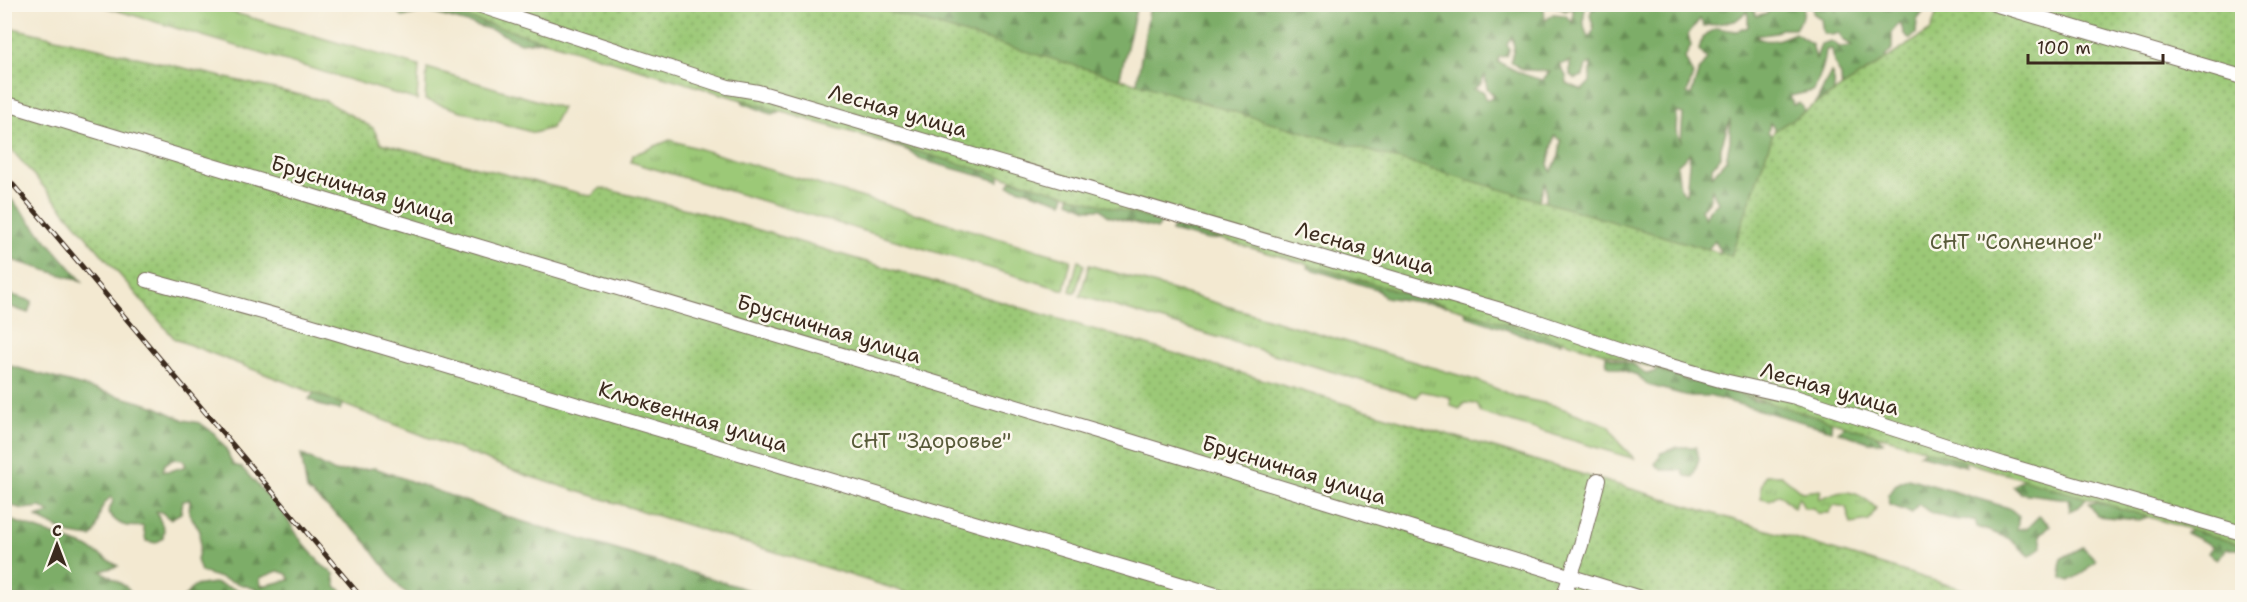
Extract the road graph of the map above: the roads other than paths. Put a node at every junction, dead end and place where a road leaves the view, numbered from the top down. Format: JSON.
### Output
{"nodes":[{"id":1,"x":475,"y":4,"type":"edge"},
{"id":2,"x":1994,"y":4,"type":"edge"},
{"id":3,"x":2242,"y":77,"type":"edge"},
{"id":4,"x":4,"y":104,"type":"edge"},
{"id":5,"x":147,"y":280,"type":"dead end"},
{"id":6,"x":1598,"y":480,"type":"dead end"},
{"id":7,"x":2242,"y":533,"type":"edge"},
{"id":8,"x":1569,"y":576,"type":"junction"},
{"id":9,"x":1226,"y":597,"type":"edge"},
{"id":10,"x":1563,"y":597,"type":"edge"},
{"id":11,"x":1640,"y":597,"type":"edge"}],
"edges":[{"from":1,"to":7,"type":"street","name":"Лесная улица"},
{"from":2,"to":3,"type":"street"},
{"from":4,"to":8,"type":"street","name":"Брусничная улица"},
{"from":5,"to":9,"type":"street","name":"Клюквенная улица"},
{"from":6,"to":8,"type":"street"},
{"from":8,"to":10,"type":"street"},
{"from":8,"to":11,"type":"street","name":"Брусничная улица"}]}
